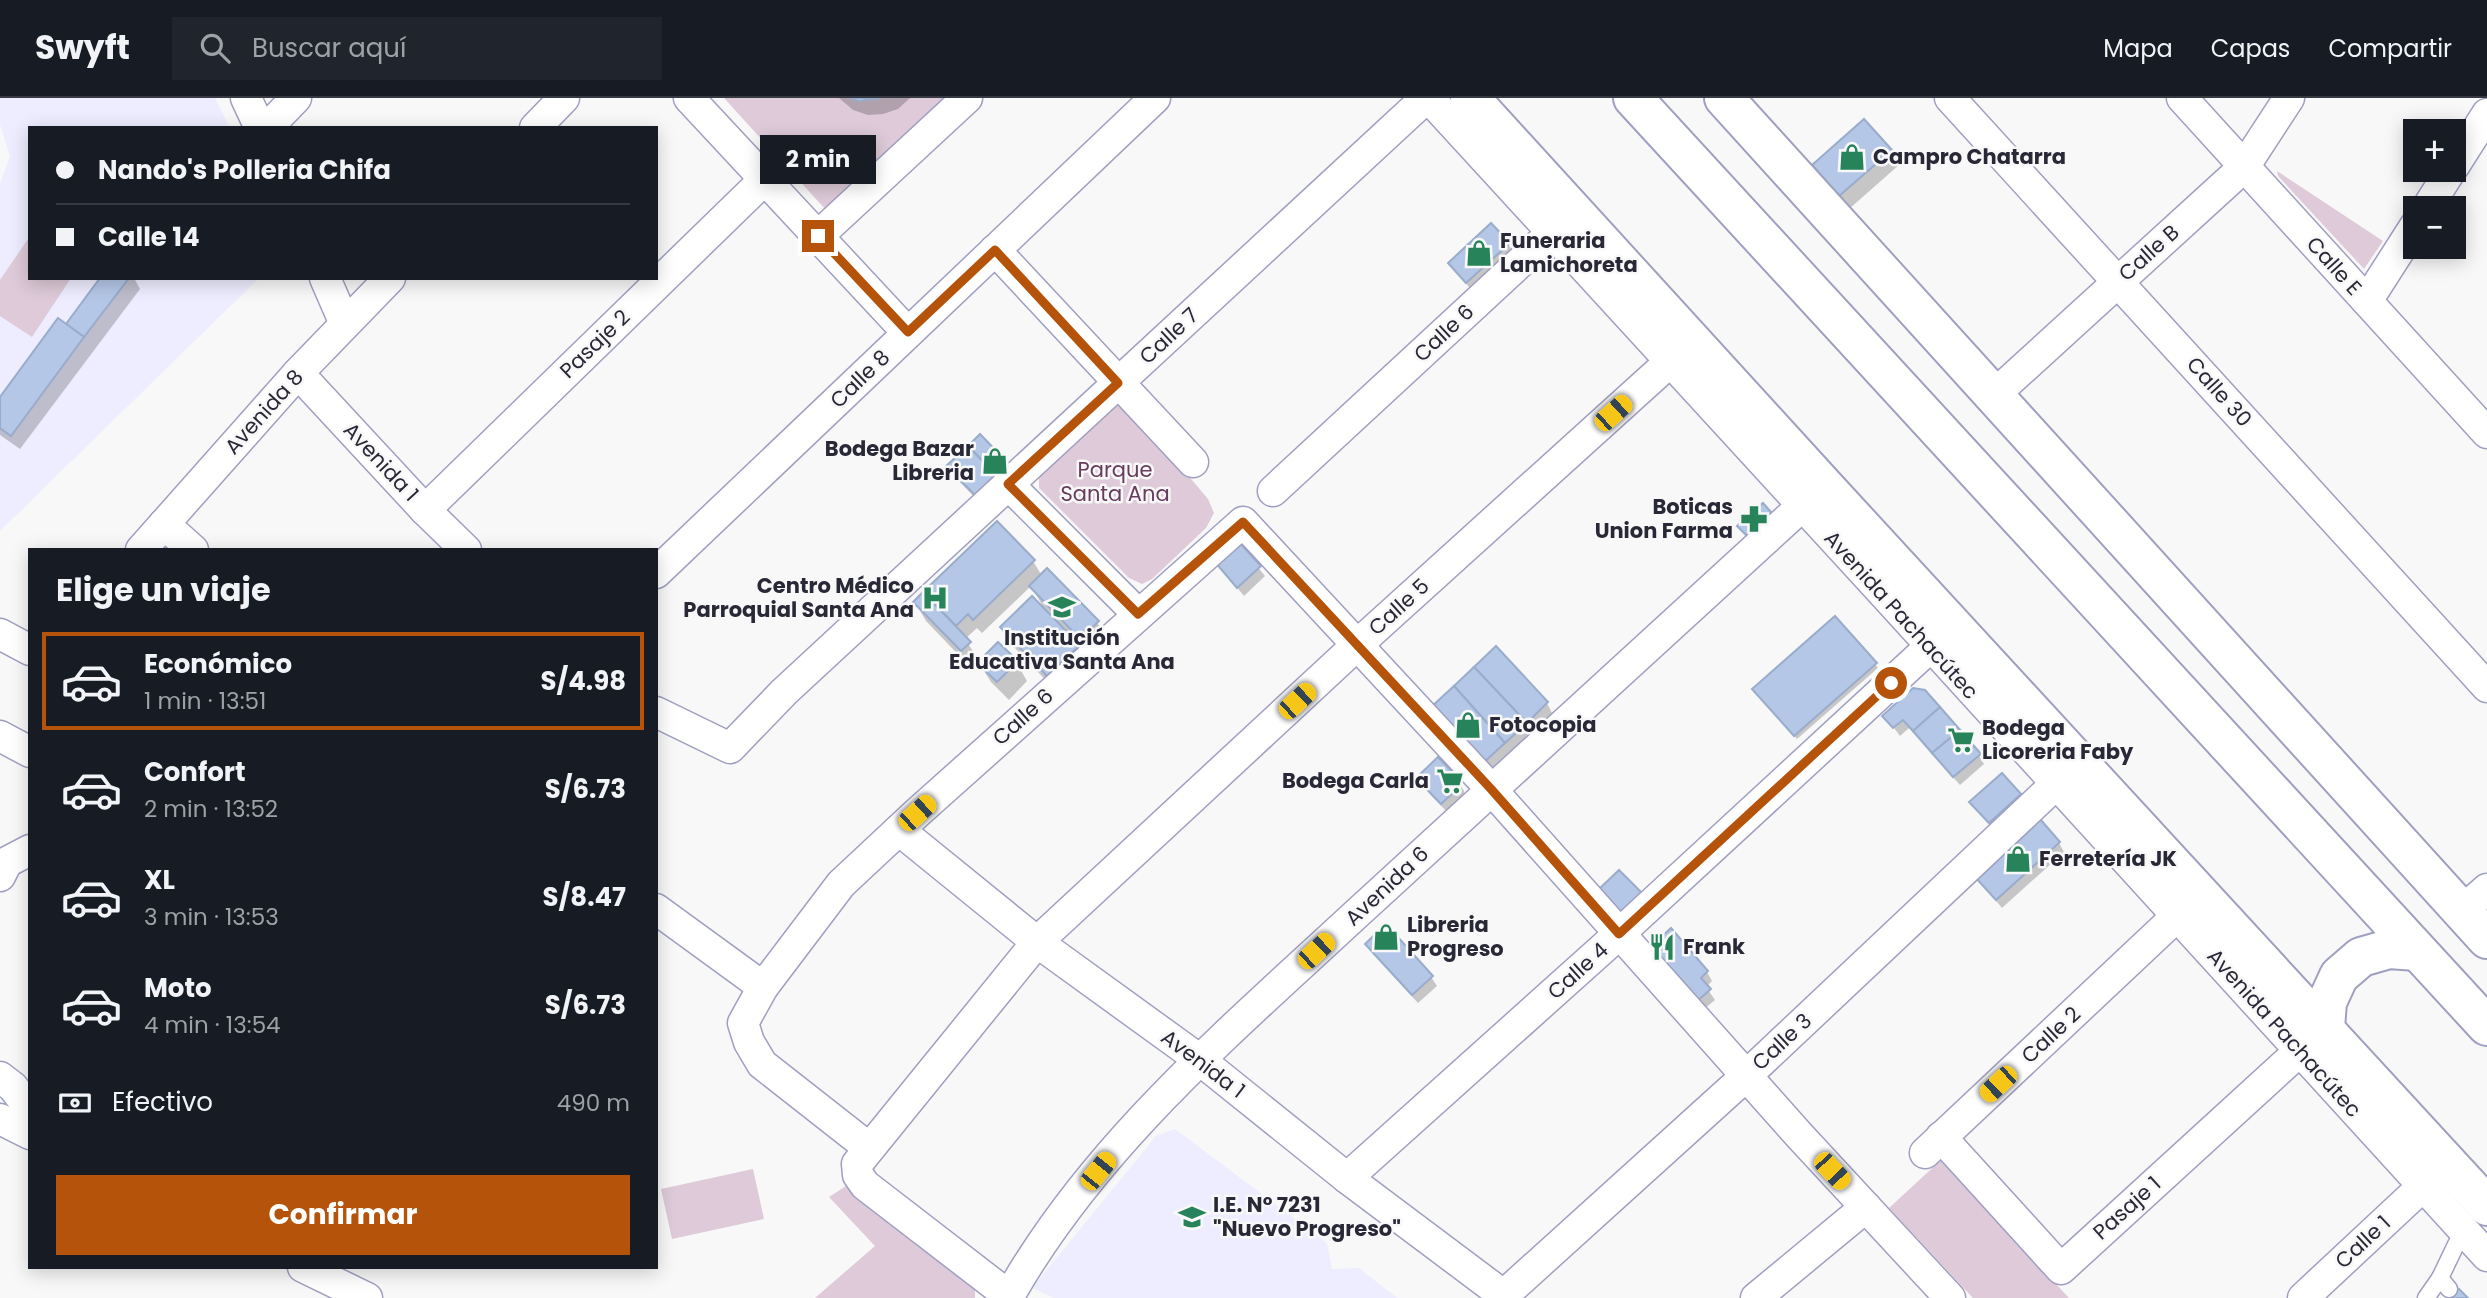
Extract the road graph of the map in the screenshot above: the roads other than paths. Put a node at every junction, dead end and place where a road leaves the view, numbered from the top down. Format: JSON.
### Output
{"nodes":[{"id":1,"x":246,"y":98,"type":"edge"},
{"id":2,"x":296,"y":98,"type":"edge"},
{"id":3,"x":564,"y":98,"type":"edge"},
{"id":4,"x":690,"y":98,"type":"edge"},
{"id":5,"x":967,"y":98,"type":"edge"},
{"id":6,"x":1155,"y":98,"type":"edge"},
{"id":7,"x":1427,"y":98,"type":"edge"},
{"id":8,"x":1470,"y":98,"type":"edge"},
{"id":9,"x":1633,"y":98,"type":"edge"},
{"id":10,"x":1724,"y":98,"type":"edge"},
{"id":11,"x":1950,"y":98,"type":"edge"},
{"id":12,"x":2182,"y":98,"type":"edge"},
{"id":13,"x":2289,"y":98,"type":"edge"},
{"id":14,"x":2487,"y":114,"type":"edge"},
{"id":15,"x":259,"y":126,"type":"edge"},
{"id":16,"x":269,"y":126,"type":"edge"},
{"id":17,"x":537,"y":126,"type":"edge"},
{"id":18,"x":2466,"y":146,"type":"edge"},
{"id":19,"x":2245,"y":167,"type":"junction"},
{"id":20,"x":765,"y":179,"type":"junction"},
{"id":21,"x":1553,"y":232,"type":"junction"},
{"id":22,"x":818,"y":236,"type":"junction"},
{"id":23,"x":2403,"y":245,"type":"edge"},
{"id":24,"x":995,"y":250,"type":"junction"},
{"id":25,"x":326,"y":280,"type":"edge"},
{"id":26,"x":388,"y":280,"type":"edge"},
{"id":27,"x":2119,"y":281,"type":"junction"},
{"id":28,"x":2367,"y":301,"type":"junction"},
{"id":29,"x":345,"y":324,"type":"junction"},
{"id":30,"x":908,"y":332,"type":"junction"},
{"id":31,"x":1672,"y":360,"type":"junction"},
{"id":32,"x":298,"y":373,"type":"junction"},
{"id":33,"x":1118,"y":383,"type":"junction"},
{"id":34,"x":1994,"y":395,"type":"junction"},
{"id":35,"x":2482,"y":415,"type":"edge"},
{"id":36,"x":1193,"y":462,"type":"dead end"},
{"id":37,"x":1008,"y":484,"type":"junction"},
{"id":38,"x":1273,"y":491,"type":"dead end"},
{"id":39,"x":1802,"y":506,"type":"junction"},
{"id":40,"x":425,"y":510,"type":"junction"},
{"id":41,"x":164,"y":524,"type":"junction"},
{"id":42,"x":143,"y":548,"type":"edge"},
{"id":43,"x":191,"y":548,"type":"edge"},
{"id":44,"x":464,"y":548,"type":"edge"},
{"id":45,"x":658,"y":571,"type":"edge"},
{"id":46,"x":1138,"y":614,"type":"junction"},
{"id":47,"x":0,"y":634,"type":"edge"},
{"id":48,"x":1357,"y":645,"type":"junction"},
{"id":49,"x":1930,"y":647,"type":"junction"},
{"id":50,"x":28,"y":649,"type":"edge"},
{"id":51,"x":2487,"y":687,"type":"edge"},
{"id":52,"x":658,"y":713,"type":"edge"},
{"id":53,"x":0,"y":736,"type":"edge"},
{"id":54,"x":28,"y":751,"type":"edge"},
{"id":55,"x":2056,"y":783,"type":"junction"},
{"id":56,"x":1491,"y":789,"type":"junction"},
{"id":57,"x":899,"y":830,"type":"junction"},
{"id":58,"x":2475,"y":900,"type":"edge"},
{"id":59,"x":658,"y":910,"type":"edge"},
{"id":60,"x":2177,"y":916,"type":"junction"},
{"id":61,"x":1619,"y":934,"type":"junction"},
{"id":62,"x":2487,"y":939,"type":"edge"},
{"id":63,"x":1037,"y":942,"type":"junction"},
{"id":64,"x":2417,"y":951,"type":"junction"},
{"id":65,"x":763,"y":987,"type":"junction"},
{"id":66,"x":2487,"y":1026,"type":"edge"},
{"id":67,"x":2312,"y":1040,"type":"junction"},
{"id":68,"x":1200,"y":1060,"type":"junction"},
{"id":69,"x":1746,"y":1076,"type":"junction"},
{"id":70,"x":0,"y":1077,"type":"edge"},
{"id":71,"x":28,"y":1106,"type":"edge"},
{"id":72,"x":0,"y":1119,"type":"edge"},
{"id":73,"x":28,"y":1133,"type":"edge"},
{"id":74,"x":1933,"y":1145,"type":"joint"},
{"id":75,"x":869,"y":1148,"type":"junction"},
{"id":76,"x":1347,"y":1178,"type":"junction"},
{"id":77,"x":2423,"y":1186,"type":"junction"},
{"id":78,"x":1866,"y":1207,"type":"junction"},
{"id":79,"x":2475,"y":1218,"type":"edge"},
{"id":80,"x":2487,"y":1256,"type":"edge"},
{"id":81,"x":307,"y":1269,"type":"edge"},
{"id":82,"x":1009,"y":1297,"type":"edge"},
{"id":83,"x":1505,"y":1297,"type":"edge"},
{"id":84,"x":367,"y":1298,"type":"edge"},
{"id":85,"x":1756,"y":1298,"type":"edge"},
{"id":86,"x":1950,"y":1298,"type":"edge"},
{"id":87,"x":2303,"y":1298,"type":"edge"},
{"id":88,"x":2426,"y":1298,"type":"edge"}],
"edges":[{"from":1,"to":15,"type":"street"},
{"from":2,"to":16,"type":"street"},
{"from":3,"to":17,"type":"street"},
{"from":4,"to":20,"type":"street"},
{"from":5,"to":22,"type":"street"},
{"from":6,"to":24,"type":"street","name":"Calle 8"},
{"from":7,"to":21,"type":"street","name":"Avenida Pachacútec"},
{"from":7,"to":33,"type":"street","name":"Calle 7"},
{"from":8,"to":67,"type":"main road","name":"Avenida Pachacútec"},
{"from":9,"to":64,"type":"main road"},
{"from":10,"to":34,"type":"main road"},
{"from":11,"to":27,"type":"street","name":"Calle 30"},
{"from":12,"to":19,"type":"street","name":"Calle E"},
{"from":13,"to":19,"type":"street","name":"Calle B"},
{"from":14,"to":18,"type":"street"},
{"from":19,"to":27,"type":"street","name":"Calle B"},
{"from":19,"to":28,"type":"street","name":"Calle E"},
{"from":20,"to":22,"type":"street"},
{"from":20,"to":40,"type":"street","name":"Pasaje 2"},
{"from":21,"to":31,"type":"street","name":"Avenida Pachacútec"},
{"from":21,"to":38,"type":"street","name":"Calle 6"},
{"from":22,"to":30,"type":"street"},
{"from":23,"to":28,"type":"street"},
{"from":24,"to":30,"type":"street","name":"Calle 8"},
{"from":24,"to":33,"type":"street"},
{"from":25,"to":29,"type":"street"},
{"from":26,"to":29,"type":"street","name":"Avenida 8"},
{"from":27,"to":34,"type":"street","name":"Calle B"},
{"from":27,"to":51,"type":"street","name":"Calle 30"},
{"from":28,"to":35,"type":"street","name":"Calle E"},
{"from":29,"to":32,"type":"street","name":"Avenida 8"},
{"from":30,"to":45,"type":"street","name":"Calle 8"},
{"from":31,"to":39,"type":"street","name":"Avenida Pachacútec"},
{"from":31,"to":48,"type":"street","name":"Calle 5"},
{"from":32,"to":40,"type":"street","name":"Avenida 1"},
{"from":32,"to":41,"type":"street","name":"Avenida 8"},
{"from":33,"to":36,"type":"street"},
{"from":33,"to":37,"type":"street","name":"Calle 7"},
{"from":34,"to":58,"type":"main road"},
{"from":37,"to":46,"type":"street"},
{"from":37,"to":52,"type":"street","name":"Calle 7"},
{"from":39,"to":49,"type":"street","name":"Avenida Pachacútec"},
{"from":39,"to":56,"type":"street","name":"Avenida 6"},
{"from":40,"to":44,"type":"street","name":"Avenida 1"},
{"from":41,"to":42,"type":"street","name":"Avenida 8"},
{"from":41,"to":43,"type":"street"},
{"from":46,"to":48,"type":"street","name":"Calle 6"},
{"from":46,"to":57,"type":"street","name":"Calle 6"},
{"from":47,"to":50,"type":"street"},
{"from":48,"to":56,"type":"street"},
{"from":48,"to":63,"type":"street","name":"Calle 5"},
{"from":49,"to":55,"type":"street","name":"Avenida Pachacútec"},
{"from":49,"to":61,"type":"street","name":"Calle 4"},
{"from":53,"to":54,"type":"street"},
{"from":55,"to":60,"type":"street","name":"Avenida Pachacútec"},
{"from":55,"to":69,"type":"street","name":"Calle 3"},
{"from":56,"to":61,"type":"street"},
{"from":56,"to":68,"type":"street","name":"Avenida 6"},
{"from":57,"to":63,"type":"street","name":"Avenida 1"},
{"from":57,"to":65,"type":"street","name":"Calle 6"},
{"from":58,"to":62,"type":"main road"},
{"from":59,"to":65,"type":"street"},
{"from":60,"to":67,"type":"street","name":"Avenida Pachacútec"},
{"from":60,"to":74,"type":"street","name":"Calle 2"},
{"from":61,"to":69,"type":"street"},
{"from":61,"to":76,"type":"street","name":"Calle 4"},
{"from":63,"to":68,"type":"street","name":"Avenida 1"},
{"from":63,"to":75,"type":"street","name":"Calle 5"},
{"from":64,"to":66,"type":"main road"},
{"from":64,"to":67,"type":"main road"},
{"from":65,"to":75,"type":"street","name":"Calle 6"},
{"from":67,"to":74,"type":"street","name":"Pasaje 1"},
{"from":67,"to":77,"type":"street","name":"Avenida Pachacútec"},
{"from":67,"to":79,"type":"main road","name":"Avenida Pachacútec"},
{"from":68,"to":76,"type":"street","name":"Avenida 1"},
{"from":68,"to":82,"type":"street","name":"Avenida 6"},
{"from":69,"to":78,"type":"street"},
{"from":69,"to":83,"type":"street","name":"Calle 3"},
{"from":70,"to":71,"type":"street"},
{"from":72,"to":73,"type":"street"},
{"from":75,"to":82,"type":"street"},
{"from":76,"to":83,"type":"street","name":"Avenida 1"},
{"from":77,"to":79,"type":"street","name":"Avenida Pachacútec"},
{"from":77,"to":87,"type":"street","name":"Calle 1"},
{"from":78,"to":85,"type":"street"},
{"from":78,"to":86,"type":"street"},
{"from":79,"to":80,"type":"street","name":"Avenida Pachacútec"},
{"from":79,"to":88,"type":"lane"},
{"from":81,"to":84,"type":"street"}]}
